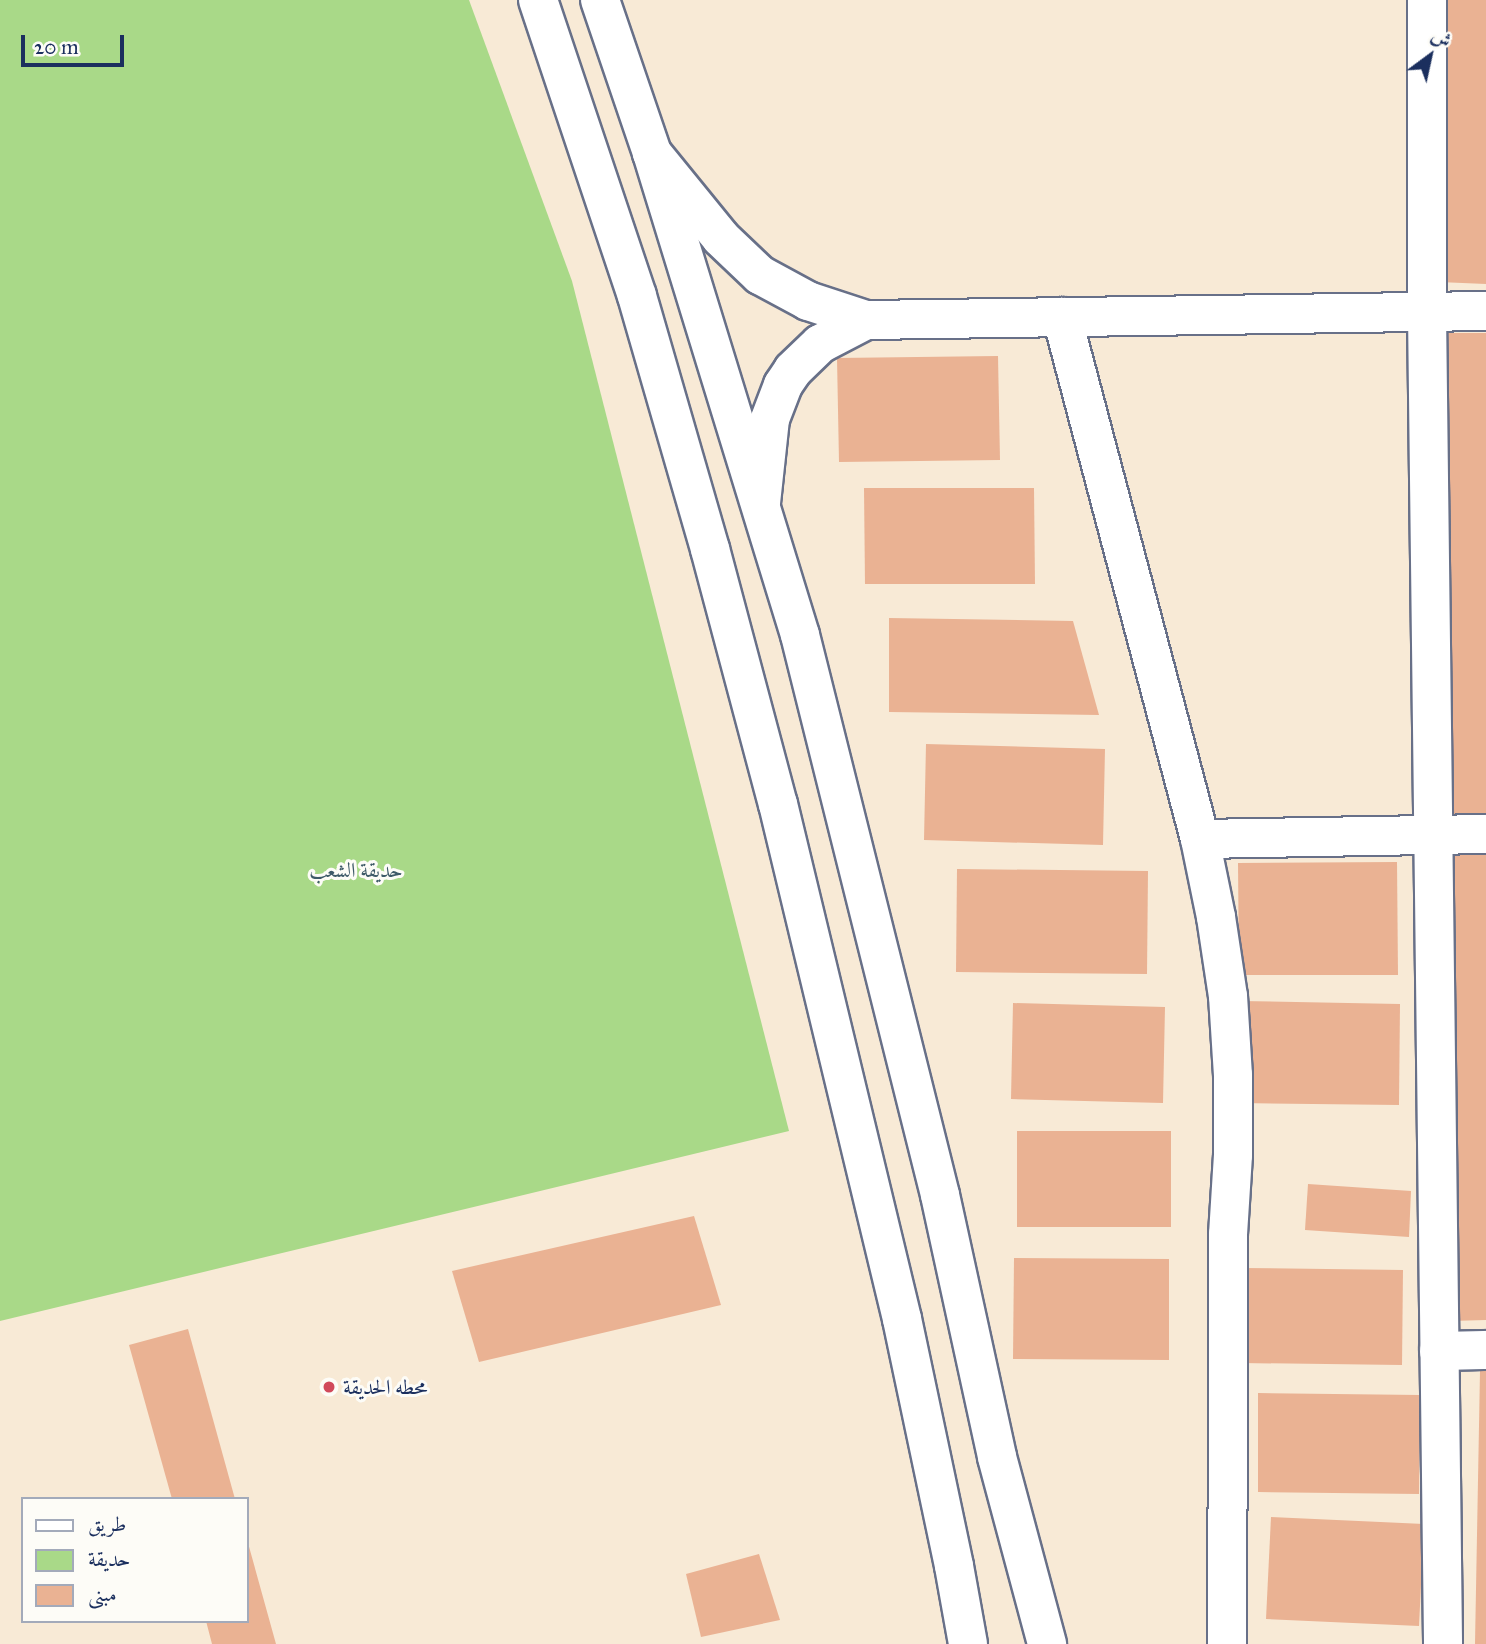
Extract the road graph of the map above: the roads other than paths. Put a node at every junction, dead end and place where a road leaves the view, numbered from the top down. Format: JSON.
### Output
{"nodes":[{"id":1,"x":538,"y":0,"type":"edge"},
{"id":2,"x":600,"y":0,"type":"edge"},
{"id":3,"x":1427,"y":0,"type":"edge"},
{"id":4,"x":652,"y":153,"type":"junction"},
{"id":5,"x":1486,"y":311,"type":"edge"},
{"id":6,"x":1427,"y":312,"type":"junction"},
{"id":7,"x":1062,"y":317,"type":"junction"},
{"id":8,"x":866,"y":320,"type":"junction"},
{"id":9,"x":761,"y":503,"type":"junction"},
{"id":10,"x":1486,"y":834,"type":"edge"},
{"id":11,"x":1433,"y":835,"type":"junction"},
{"id":12,"x":1200,"y":839,"type":"junction"},
{"id":13,"x":1486,"y":1350,"type":"edge"},
{"id":14,"x":1439,"y":1351,"type":"junction"},
{"id":15,"x":968,"y":1644,"type":"edge"},
{"id":16,"x":1047,"y":1644,"type":"edge"},
{"id":17,"x":1227,"y":1644,"type":"edge"},
{"id":18,"x":1443,"y":1644,"type":"edge"}],
"edges":[{"from":1,"to":15,"type":"street"},
{"from":2,"to":4,"type":"street"},
{"from":3,"to":6,"type":"street"},
{"from":4,"to":8,"type":"street"},
{"from":4,"to":9,"type":"street"},
{"from":5,"to":6,"type":"street"},
{"from":6,"to":7,"type":"street"},
{"from":6,"to":11,"type":"street"},
{"from":7,"to":8,"type":"street"},
{"from":7,"to":12,"type":"street"},
{"from":8,"to":9,"type":"street"},
{"from":9,"to":16,"type":"street"},
{"from":10,"to":11,"type":"street"},
{"from":11,"to":12,"type":"street"},
{"from":11,"to":14,"type":"street"},
{"from":12,"to":17,"type":"street"},
{"from":13,"to":14,"type":"street"},
{"from":14,"to":18,"type":"street"}]}
